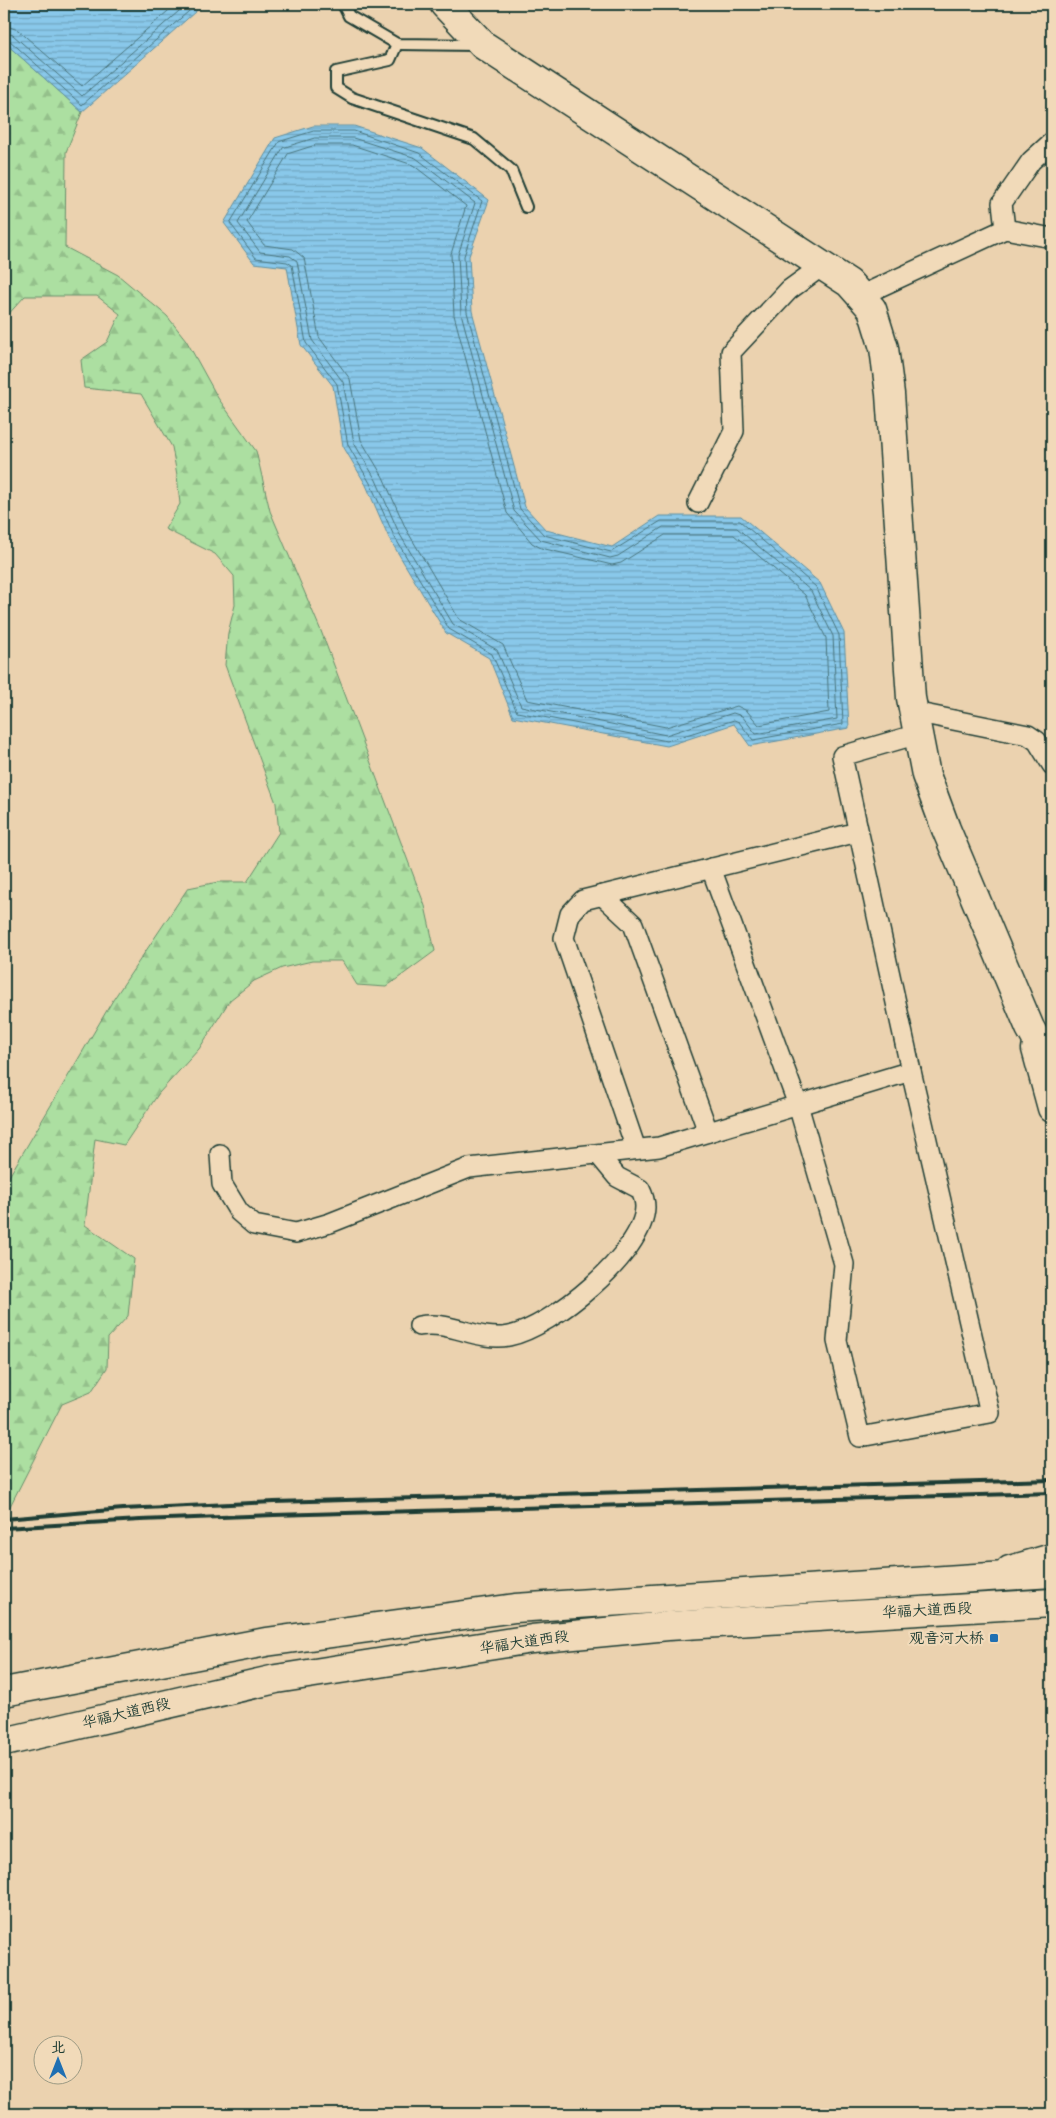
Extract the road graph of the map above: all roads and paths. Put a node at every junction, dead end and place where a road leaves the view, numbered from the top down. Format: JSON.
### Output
{"nodes":[{"id":1,"x":343,"y":4,"type":"edge"},
{"id":2,"x":444,"y":4,"type":"edge"},
{"id":3,"x":397,"y":44,"type":"junction"},
{"id":4,"x":483,"y":45,"type":"junction"},
{"id":5,"x":1052,"y":142,"type":"edge"},
{"id":6,"x":526,"y":207,"type":"dead end"},
{"id":7,"x":1005,"y":229,"type":"junction"},
{"id":8,"x":1052,"y":238,"type":"edge"},
{"id":9,"x":822,"y":266,"type":"junction"},
{"id":10,"x":860,"y":296,"type":"junction"},
{"id":11,"x":698,"y":503,"type":"dead end"},
{"id":12,"x":916,"y":723,"type":"junction"},
{"id":13,"x":1052,"y":765,"type":"edge"},
{"id":14,"x":858,"y":832,"type":"junction"},
{"id":15,"x":711,"y":868,"type":"junction"},
{"id":16,"x":602,"y":895,"type":"junction"},
{"id":17,"x":1030,"y":1028,"type":"junction"},
{"id":18,"x":1052,"y":1067,"type":"edge"},
{"id":19,"x":911,"y":1071,"type":"junction"},
{"id":20,"x":798,"y":1105,"type":"junction"},
{"id":21,"x":1052,"y":1108,"type":"edge"},
{"id":22,"x":708,"y":1132,"type":"junction"},
{"id":23,"x":636,"y":1149,"type":"junction"},
{"id":24,"x":220,"y":1154,"type":"dead end"},
{"id":25,"x":598,"y":1154,"type":"junction"},
{"id":26,"x":420,"y":1326,"type":"dead end"},
{"id":27,"x":1052,"y":1558,"type":"edge"},
{"id":28,"x":1052,"y":1573,"type":"edge"},
{"id":29,"x":986,"y":1577,"type":"junction"},
{"id":30,"x":1052,"y":1603,"type":"edge"},
{"id":31,"x":1017,"y":1605,"type":"junction"},
{"id":32,"x":1052,"y":1609,"type":"edge"},
{"id":33,"x":4,"y":1692,"type":"edge"},
{"id":34,"x":4,"y":1742,"type":"edge"}],
"edges":[{"from":1,"to":3,"type":"lane"},
{"from":2,"to":4,"type":"main road"},
{"from":3,"to":4,"type":"lane"},
{"from":3,"to":6,"type":"lane"},
{"from":4,"to":9,"type":"main road"},
{"from":5,"to":7,"type":"street"},
{"from":7,"to":8,"type":"street"},
{"from":7,"to":10,"type":"street"},
{"from":9,"to":10,"type":"main road"},
{"from":9,"to":11,"type":"street"},
{"from":10,"to":12,"type":"main road"},
{"from":12,"to":13,"type":"street"},
{"from":12,"to":14,"type":"street"},
{"from":12,"to":17,"type":"main road"},
{"from":14,"to":15,"type":"street"},
{"from":14,"to":19,"type":"street"},
{"from":15,"to":16,"type":"street"},
{"from":15,"to":20,"type":"street"},
{"from":16,"to":22,"type":"street"},
{"from":16,"to":23,"type":"street"},
{"from":17,"to":18,"type":"main road"},
{"from":17,"to":21,"type":"main road"},
{"from":19,"to":20,"type":"street"},
{"from":19,"to":20,"type":"street"},
{"from":20,"to":22,"type":"street"},
{"from":22,"to":23,"type":"street"},
{"from":23,"to":25,"type":"street"},
{"from":24,"to":25,"type":"street"},
{"from":25,"to":26,"type":"street"},
{"from":27,"to":29,"type":"main road"},
{"from":28,"to":29,"type":"main road","name":"华福大道西段"},
{"from":29,"to":33,"type":"main road","name":"华福大道西段"},
{"from":30,"to":31,"type":"main road","name":"华福大道西段"},
{"from":31,"to":32,"type":"main road"},
{"from":31,"to":34,"type":"main road","name":"华福大道西段"}]}
